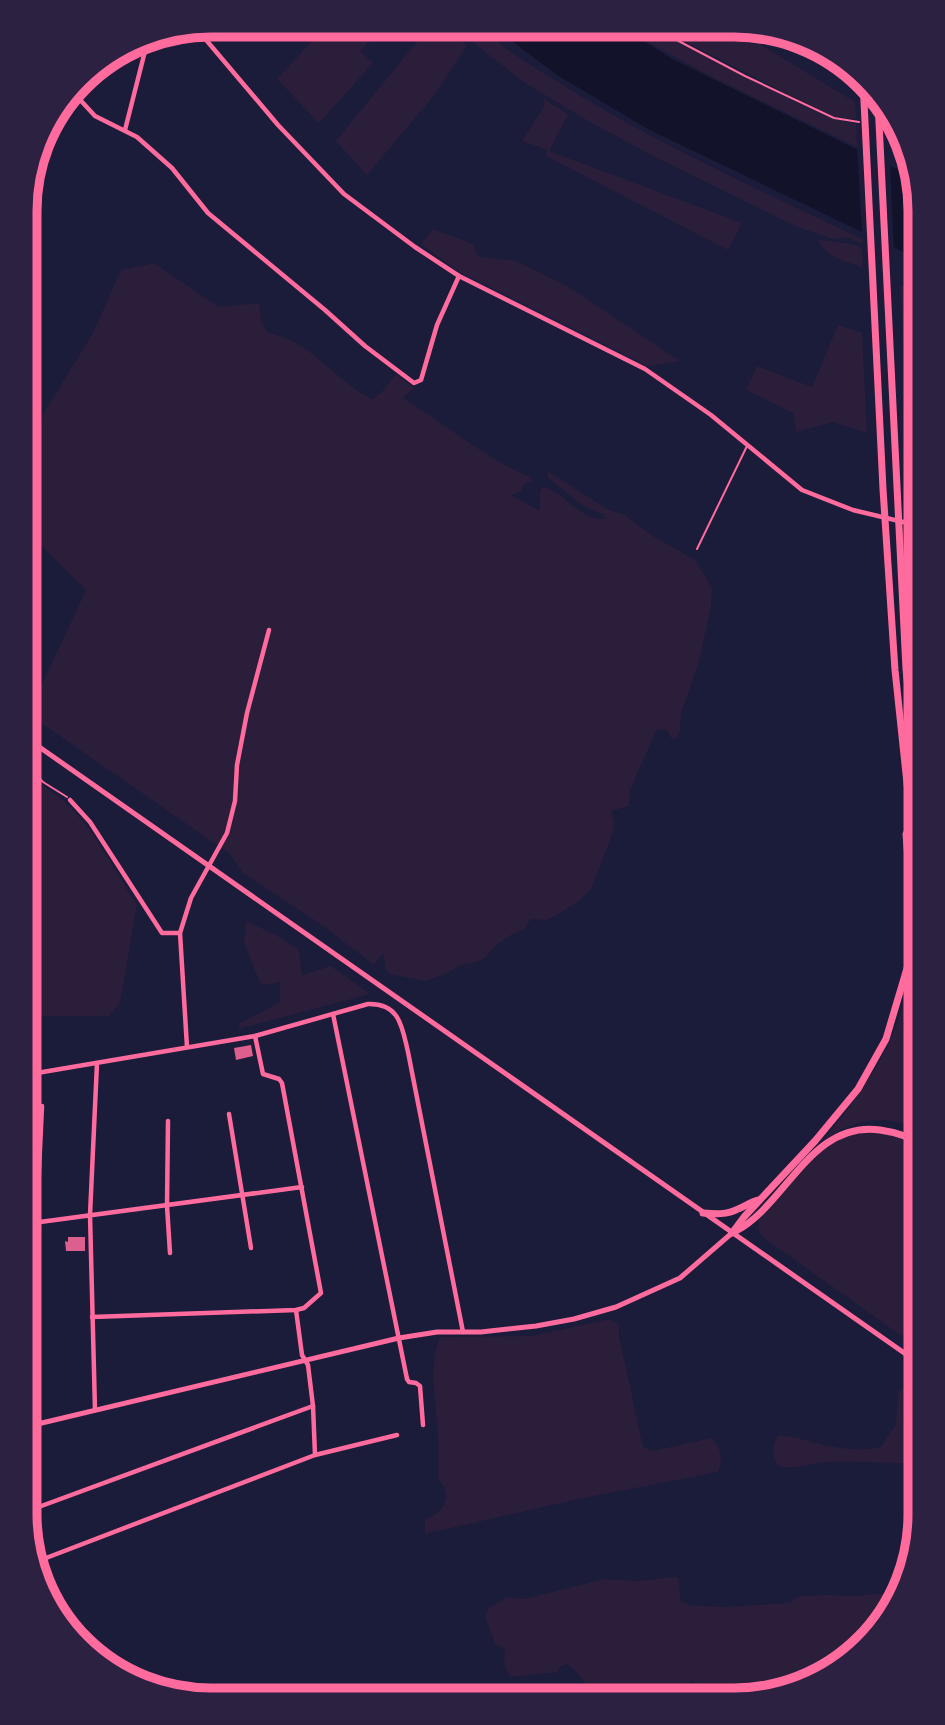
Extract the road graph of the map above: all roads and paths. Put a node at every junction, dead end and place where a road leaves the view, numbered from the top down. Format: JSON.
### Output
{"nodes":[{"id":1,"x":203,"y":37,"type":"edge"},
{"id":2,"x":671,"y":37,"type":"edge"},
{"id":3,"x":146,"y":50,"type":"edge"},
{"id":4,"x":864,"y":95,"type":"edge"},
{"id":5,"x":78,"y":98,"type":"edge"},
{"id":6,"x":879,"y":113,"type":"edge"},
{"id":7,"x":866,"y":125,"type":"dead end"},
{"id":8,"x":125,"y":130,"type":"junction"},
{"id":9,"x":878,"y":130,"type":"dead end"},
{"id":10,"x":891,"y":137,"type":"edge"},
{"id":11,"x":459,"y":275,"type":"junction"},
{"id":12,"x":747,"y":445,"type":"junction"},
{"id":13,"x":908,"y":523,"type":"edge"},
{"id":14,"x":697,"y":549,"type":"dead end"},
{"id":15,"x":269,"y":630,"type":"dead end"},
{"id":16,"x":908,"y":692,"type":"edge"},
{"id":17,"x":37,"y":746,"type":"edge"},
{"id":18,"x":37,"y":776,"type":"edge"},
{"id":19,"x":908,"y":793,"type":"edge"},
{"id":20,"x":70,"y":800,"type":"joint"},
{"id":21,"x":908,"y":831,"type":"edge"},
{"id":22,"x":908,"y":859,"type":"edge"},
{"id":23,"x":208,"y":867,"type":"junction"},
{"id":24,"x":180,"y":933,"type":"junction"},
{"id":25,"x":908,"y":965,"type":"edge"},
{"id":26,"x":333,"y":1014,"type":"junction"},
{"id":27,"x":254,"y":1036,"type":"junction"},
{"id":28,"x":187,"y":1046,"type":"junction"},
{"id":29,"x":97,"y":1063,"type":"junction"},
{"id":30,"x":37,"y":1073,"type":"edge"},
{"id":31,"x":42,"y":1106,"type":"dead end"},
{"id":32,"x":229,"y":1114,"type":"dead end"},
{"id":33,"x":168,"y":1121,"type":"dead end"},
{"id":34,"x":908,"y":1138,"type":"edge"},
{"id":35,"x":302,"y":1187,"type":"junction"},
{"id":36,"x":242,"y":1195,"type":"junction"},
{"id":37,"x":760,"y":1200,"type":"junction"},
{"id":38,"x":37,"y":1203,"type":"edge"},
{"id":39,"x":167,"y":1206,"type":"junction"},
{"id":40,"x":703,"y":1213,"type":"junction"},
{"id":41,"x":90,"y":1214,"type":"junction"},
{"id":42,"x":37,"y":1222,"type":"edge"},
{"id":43,"x":732,"y":1233,"type":"junction"},
{"id":44,"x":251,"y":1248,"type":"dead end"},
{"id":45,"x":170,"y":1253,"type":"dead end"},
{"id":46,"x":296,"y":1310,"type":"junction"},
{"id":47,"x":92,"y":1317,"type":"junction"},
{"id":48,"x":463,"y":1332,"type":"junction"},
{"id":49,"x":399,"y":1338,"type":"junction"},
{"id":50,"x":908,"y":1356,"type":"edge"},
{"id":51,"x":306,"y":1360,"type":"junction"},
{"id":52,"x":37,"y":1374,"type":"edge"},
{"id":53,"x":313,"y":1406,"type":"junction"},
{"id":54,"x":95,"y":1410,"type":"junction"},
{"id":55,"x":40,"y":1424,"type":"junction"},
{"id":56,"x":37,"y":1425,"type":"edge"},
{"id":57,"x":423,"y":1425,"type":"dead end"},
{"id":58,"x":397,"y":1435,"type":"dead end"},
{"id":59,"x":315,"y":1455,"type":"junction"},
{"id":60,"x":37,"y":1507,"type":"edge"},
{"id":61,"x":43,"y":1559,"type":"edge"}],
"edges":[{"from":1,"to":11,"type":"street"},
{"from":2,"to":7,"type":"path"},
{"from":3,"to":8,"type":"street"},
{"from":4,"to":19,"type":"highway"},
{"from":5,"to":8,"type":"street"},
{"from":6,"to":16,"type":"highway"},
{"from":8,"to":11,"type":"street"},
{"from":9,"to":10,"type":"path"},
{"from":11,"to":12,"type":"street"},
{"from":12,"to":13,"type":"street"},
{"from":12,"to":14,"type":"lane"},
{"from":15,"to":23,"type":"street"},
{"from":17,"to":23,"type":"street"},
{"from":18,"to":20,"type":"path"},
{"from":20,"to":24,"type":"street"},
{"from":21,"to":22,"type":"highway"},
{"from":23,"to":24,"type":"street"},
{"from":23,"to":40,"type":"street"},
{"from":24,"to":28,"type":"street"},
{"from":25,"to":37,"type":"highway"},
{"from":26,"to":27,"type":"street"},
{"from":26,"to":48,"type":"street"},
{"from":26,"to":49,"type":"street"},
{"from":27,"to":28,"type":"street"},
{"from":27,"to":35,"type":"street"},
{"from":28,"to":29,"type":"street"},
{"from":29,"to":30,"type":"street"},
{"from":29,"to":41,"type":"street"},
{"from":31,"to":38,"type":"street"},
{"from":32,"to":36,"type":"street"},
{"from":33,"to":39,"type":"street"},
{"from":34,"to":43,"type":"highway"},
{"from":35,"to":36,"type":"street"},
{"from":35,"to":46,"type":"street"},
{"from":36,"to":39,"type":"street"},
{"from":36,"to":44,"type":"street"},
{"from":37,"to":40,"type":"highway"},
{"from":37,"to":43,"type":"highway"},
{"from":39,"to":41,"type":"street"},
{"from":39,"to":45,"type":"street"},
{"from":40,"to":43,"type":"street"},
{"from":41,"to":42,"type":"street"},
{"from":41,"to":47,"type":"street"},
{"from":43,"to":48,"type":"street"},
{"from":43,"to":50,"type":"street"},
{"from":46,"to":47,"type":"street"},
{"from":46,"to":51,"type":"street"},
{"from":47,"to":54,"type":"street"},
{"from":48,"to":49,"type":"street"},
{"from":49,"to":51,"type":"street"},
{"from":49,"to":57,"type":"street"},
{"from":51,"to":53,"type":"street"},
{"from":51,"to":54,"type":"street"},
{"from":52,"to":55,"type":"street"},
{"from":53,"to":59,"type":"street"},
{"from":53,"to":60,"type":"street"},
{"from":54,"to":55,"type":"street"},
{"from":55,"to":56,"type":"street"},
{"from":58,"to":59,"type":"street"},
{"from":59,"to":61,"type":"street"}]}
